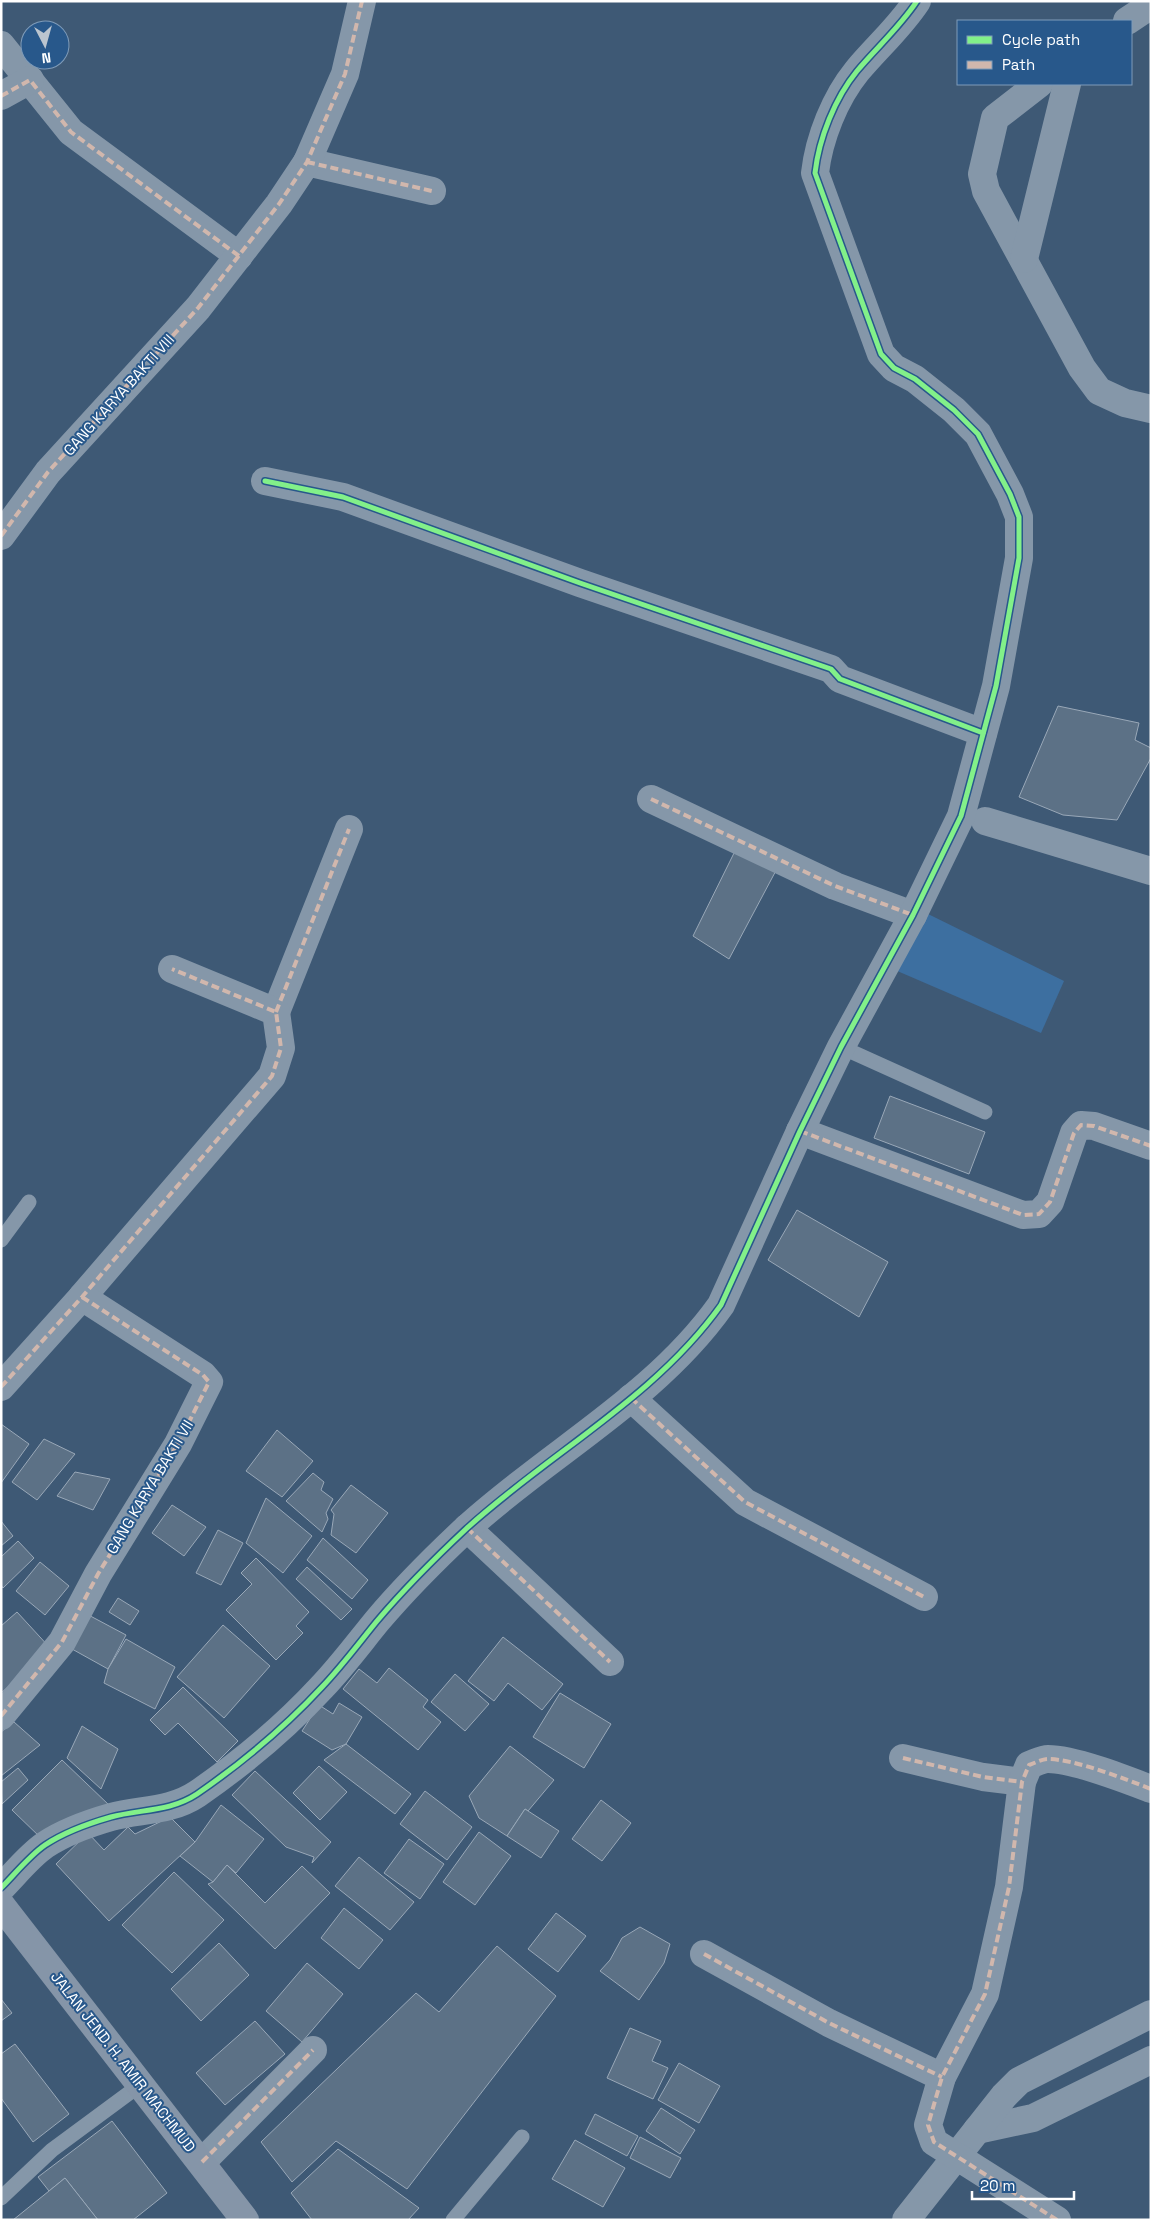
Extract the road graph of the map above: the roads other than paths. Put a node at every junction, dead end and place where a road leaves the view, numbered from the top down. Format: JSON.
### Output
{"nodes":[{"id":1,"x":362,"y":1,"type":"edge"},
{"id":2,"x":917,"y":1,"type":"edge"},
{"id":3,"x":1151,"y":5,"type":"edge"},
{"id":4,"x":1129,"y":20,"type":"edge"},
{"id":5,"x":1,"y":45,"type":"edge"},
{"id":6,"x":30,"y":80,"type":"junction"},
{"id":7,"x":1038,"y":85,"type":"edge"},
{"id":8,"x":1067,"y":85,"type":"edge"},
{"id":9,"x":1,"y":96,"type":"edge"},
{"id":10,"x":307,"y":162,"type":"junction"},
{"id":11,"x":432,"y":191,"type":"dead end"},
{"id":12,"x":239,"y":256,"type":"junction"},
{"id":13,"x":1024,"y":259,"type":"junction"},
{"id":14,"x":1151,"y":410,"type":"edge"},
{"id":15,"x":265,"y":481,"type":"dead end"},
{"id":16,"x":1,"y":536,"type":"edge"},
{"id":17,"x":983,"y":733,"type":"junction"},
{"id":18,"x":651,"y":798,"type":"dead end"},
{"id":19,"x":985,"y":821,"type":"dead end"},
{"id":20,"x":349,"y":829,"type":"dead end"},
{"id":21,"x":1151,"y":871,"type":"edge"},
{"id":22,"x":913,"y":915,"type":"junction"},
{"id":23,"x":172,"y":969,"type":"dead end"},
{"id":24,"x":276,"y":1012,"type":"junction"},
{"id":25,"x":841,"y":1047,"type":"junction"},
{"id":26,"x":985,"y":1112,"type":"dead end"},
{"id":27,"x":800,"y":1131,"type":"junction"},
{"id":28,"x":1151,"y":1146,"type":"edge"},
{"id":29,"x":29,"y":1202,"type":"dead end"},
{"id":30,"x":1,"y":1240,"type":"edge"},
{"id":31,"x":82,"y":1297,"type":"junction"},
{"id":32,"x":1,"y":1387,"type":"edge"},
{"id":33,"x":631,"y":1398,"type":"junction"},
{"id":34,"x":467,"y":1528,"type":"junction"},
{"id":35,"x":924,"y":1597,"type":"dead end"},
{"id":36,"x":610,"y":1662,"type":"dead end"},
{"id":37,"x":1,"y":1716,"type":"edge"},
{"id":38,"x":902,"y":1758,"type":"dead end"},
{"id":39,"x":1022,"y":1782,"type":"junction"},
{"id":40,"x":1151,"y":1789,"type":"edge"},
{"id":41,"x":1,"y":1888,"type":"edge"},
{"id":42,"x":1,"y":1905,"type":"edge"},
{"id":43,"x":704,"y":1954,"type":"dead end"},
{"id":44,"x":1149,"y":2019,"type":"edge"},
{"id":45,"x":314,"y":2050,"type":"dead end"},
{"id":46,"x":1151,"y":2060,"type":"edge"},
{"id":47,"x":942,"y":2077,"type":"junction"},
{"id":48,"x":140,"y":2086,"type":"junction"},
{"id":49,"x":977,"y":2130,"type":"junction"},
{"id":50,"x":522,"y":2137,"type":"dead end"},
{"id":51,"x":955,"y":2157,"type":"junction"},
{"id":52,"x":202,"y":2162,"type":"junction"},
{"id":53,"x":1,"y":2198,"type":"edge"},
{"id":54,"x":244,"y":2220,"type":"edge"},
{"id":55,"x":453,"y":2220,"type":"edge"},
{"id":56,"x":906,"y":2220,"type":"edge"},
{"id":57,"x":1057,"y":2220,"type":"edge"}],
"edges":[{"from":1,"to":10,"type":"street","name":"GANG KARYA BAKTI VIII"},
{"from":2,"to":17,"type":"street"},
{"from":3,"to":4,"type":"street"},
{"from":5,"to":6,"type":"street"},
{"from":6,"to":9,"type":"street"},
{"from":6,"to":12,"type":"street"},
{"from":7,"to":13,"type":"street"},
{"from":8,"to":13,"type":"street"},
{"from":10,"to":11,"type":"street"},
{"from":10,"to":12,"type":"street","name":"GANG KARYA BAKTI VIII"},
{"from":12,"to":16,"type":"street","name":"GANG KARYA BAKTI VIII"},
{"from":13,"to":14,"type":"street"},
{"from":15,"to":17,"type":"street"},
{"from":17,"to":22,"type":"street"},
{"from":18,"to":22,"type":"street"},
{"from":19,"to":21,"type":"street"},
{"from":20,"to":24,"type":"street"},
{"from":22,"to":25,"type":"street"},
{"from":23,"to":24,"type":"street"},
{"from":24,"to":31,"type":"street"},
{"from":25,"to":26,"type":"lane"},
{"from":25,"to":27,"type":"street"},
{"from":27,"to":28,"type":"street"},
{"from":27,"to":33,"type":"street"},
{"from":29,"to":30,"type":"lane"},
{"from":31,"to":32,"type":"street"},
{"from":31,"to":37,"type":"street","name":"GANG KARYA BAKTI VII"},
{"from":33,"to":34,"type":"street"},
{"from":33,"to":35,"type":"street"},
{"from":34,"to":36,"type":"street"},
{"from":34,"to":41,"type":"street"},
{"from":38,"to":39,"type":"street"},
{"from":39,"to":40,"type":"street"},
{"from":39,"to":47,"type":"street"},
{"from":42,"to":48,"type":"highway","name":"JALAN JEND. H. AMIR MACHMUD"},
{"from":43,"to":47,"type":"street"},
{"from":44,"to":49,"type":"street"},
{"from":45,"to":52,"type":"street"},
{"from":46,"to":49,"type":"street"},
{"from":47,"to":51,"type":"street"},
{"from":48,"to":52,"type":"highway","name":"JALAN JEND. H. AMIR MACHMUD"},
{"from":48,"to":53,"type":"lane"},
{"from":49,"to":51,"type":"street"},
{"from":50,"to":55,"type":"lane"},
{"from":51,"to":56,"type":"street"},
{"from":51,"to":57,"type":"street"},
{"from":52,"to":54,"type":"highway","name":"JALAN JEND. H. AMIR MACHMUD"}]}
